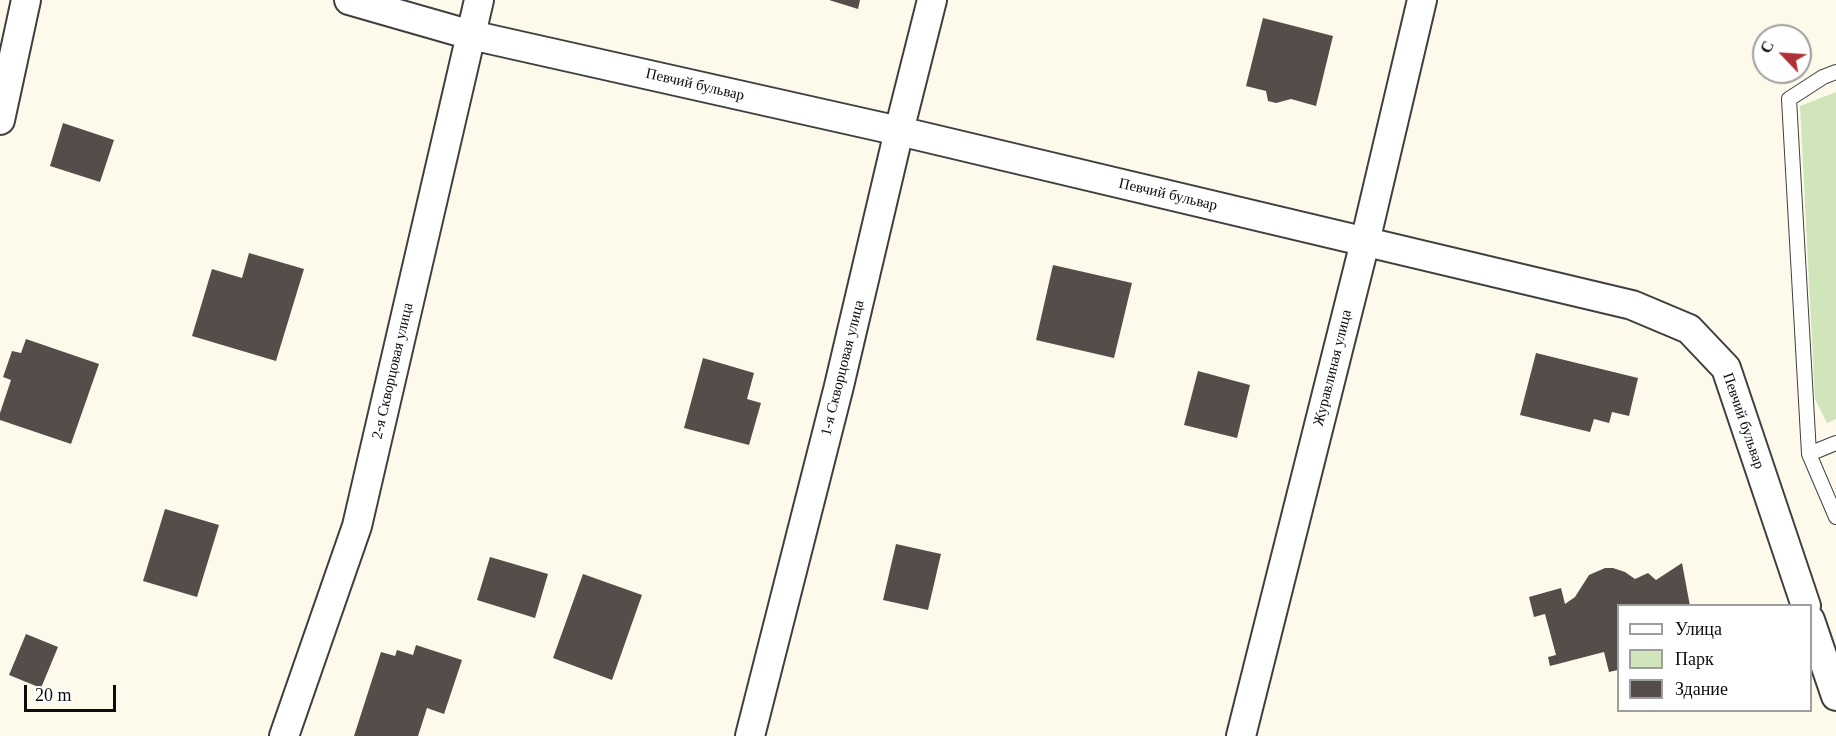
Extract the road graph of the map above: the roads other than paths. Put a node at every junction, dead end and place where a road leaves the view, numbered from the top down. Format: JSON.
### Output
{"nodes":[{"id":1,"x":26,"y":0,"type":"edge"},
{"id":2,"x":349,"y":0,"type":"edge"},
{"id":3,"x":479,"y":0,"type":"edge"},
{"id":4,"x":932,"y":0,"type":"edge"},
{"id":5,"x":1422,"y":0,"type":"edge"},
{"id":6,"x":471,"y":35,"type":"junction"},
{"id":7,"x":1836,"y":72,"type":"edge"},
{"id":8,"x":0,"y":120,"type":"edge"},
{"id":9,"x":899,"y":131,"type":"junction"},
{"id":10,"x":1365,"y":242,"type":"junction"},
{"id":11,"x":1836,"y":444,"type":"edge"},
{"id":12,"x":1809,"y":454,"type":"junction"},
{"id":13,"x":1836,"y":517,"type":"edge"},
{"id":14,"x":1805,"y":604,"type":"edge"},
{"id":15,"x":1812,"y":626,"type":"edge"},
{"id":16,"x":1836,"y":696,"type":"edge"},
{"id":17,"x":284,"y":736,"type":"edge"},
{"id":18,"x":750,"y":736,"type":"edge"},
{"id":19,"x":1241,"y":736,"type":"edge"}],
"edges":[{"from":1,"to":8,"type":"street"},
{"from":2,"to":6,"type":"street","name":"Певчий бульвар"},
{"from":3,"to":6,"type":"street","name":"2-я Скворцовая улица"},
{"from":4,"to":9,"type":"street","name":"1-я Скворцовая улица"},
{"from":5,"to":10,"type":"street","name":"Журавлиная улица"},
{"from":6,"to":9,"type":"street","name":"Певчий бульвар"},
{"from":6,"to":17,"type":"street","name":"2-я Скворцовая улица"},
{"from":7,"to":12,"type":"lane"},
{"from":9,"to":10,"type":"street","name":"Певчий бульвар"},
{"from":9,"to":18,"type":"street","name":"1-я Скворцовая улица"},
{"from":10,"to":14,"type":"street","name":"Певчий бульвар"},
{"from":10,"to":19,"type":"street","name":"Журавлиная улица"},
{"from":11,"to":12,"type":"lane"},
{"from":12,"to":13,"type":"lane"},
{"from":15,"to":16,"type":"street"}]}
